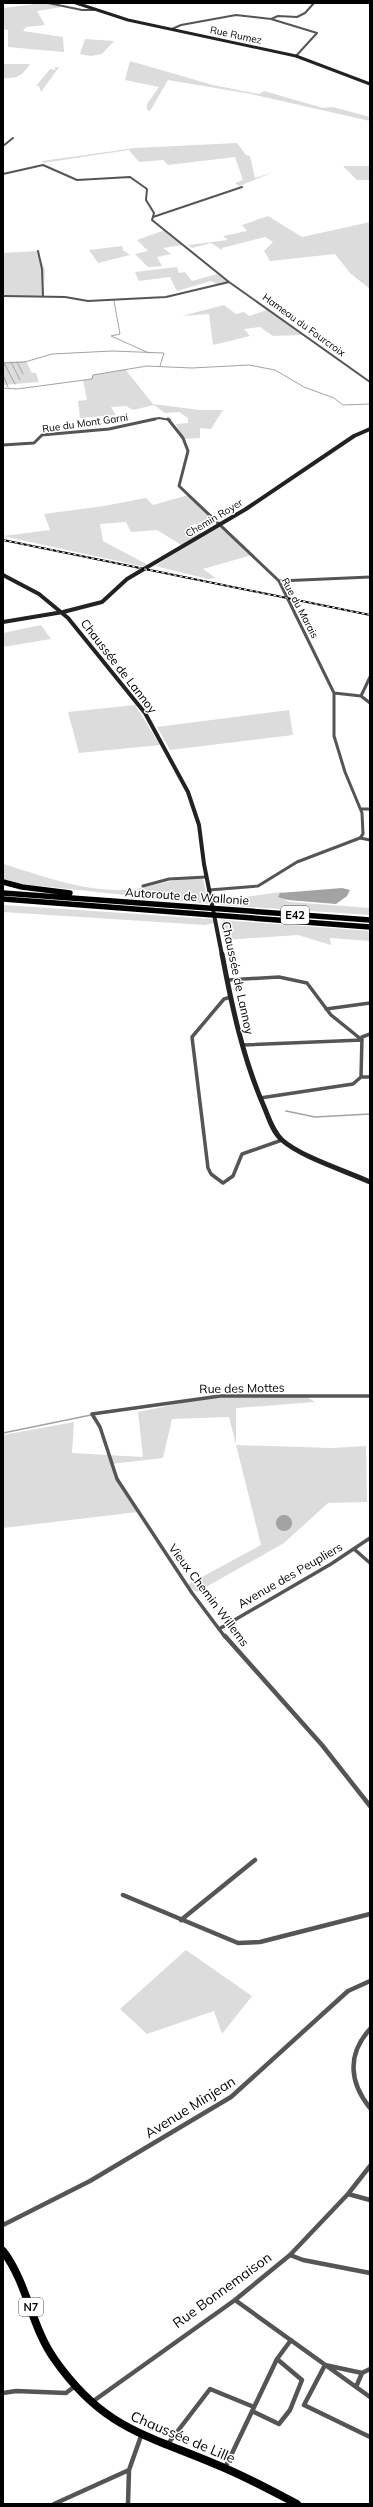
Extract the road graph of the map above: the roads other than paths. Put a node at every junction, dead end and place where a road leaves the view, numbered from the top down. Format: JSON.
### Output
{"nodes":[{"id":1,"x":48,"y":3,"type":"edge"},
{"id":2,"x":76,"y":3,"type":"edge"},
{"id":3,"x":314,"y":3,"type":"edge"},
{"id":4,"x":89,"y":8,"type":"junction"},
{"id":5,"x":85,"y":10,"type":"junction"},
{"id":6,"x":94,"y":10,"type":"junction"},
{"id":7,"x":271,"y":19,"type":"junction"},
{"id":8,"x":172,"y":29,"type":"junction"},
{"id":9,"x":296,"y":56,"type":"junction"},
{"id":10,"x":370,"y":84,"type":"edge"},
{"id":11,"x":13,"y":138,"type":"dead end"},
{"id":12,"x":3,"y":146,"type":"edge"},
{"id":13,"x":3,"y":174,"type":"edge"},
{"id":14,"x":242,"y":187,"type":"dead end"},
{"id":15,"x":153,"y":217,"type":"junction"},
{"id":16,"x":38,"y":251,"type":"dead end"},
{"id":17,"x":229,"y":282,"type":"junction"},
{"id":18,"x":3,"y":296,"type":"edge"},
{"id":19,"x":43,"y":296,"type":"junction"},
{"id":20,"x":370,"y":382,"type":"edge"},
{"id":21,"x":370,"y":429,"type":"edge"},
{"id":22,"x":3,"y":445,"type":"edge"},
{"id":23,"x":219,"y":524,"type":"junction"},
{"id":24,"x":3,"y":575,"type":"edge"},
{"id":25,"x":370,"y":577,"type":"edge"},
{"id":26,"x":279,"y":581,"type":"junction"},
{"id":27,"x":63,"y":612,"type":"junction"},
{"id":28,"x":3,"y":622,"type":"edge"},
{"id":29,"x":370,"y":677,"type":"edge"},
{"id":30,"x":334,"y":693,"type":"junction"},
{"id":31,"x":361,"y":696,"type":"junction"},
{"id":32,"x":370,"y":703,"type":"edge"},
{"id":33,"x":361,"y":809,"type":"junction"},
{"id":34,"x":370,"y":809,"type":"edge"},
{"id":35,"x":360,"y":838,"type":"junction"},
{"id":36,"x":370,"y":840,"type":"edge"},
{"id":37,"x":206,"y":877,"type":"junction"},
{"id":38,"x":3,"y":882,"type":"edge"},
{"id":39,"x":143,"y":886,"type":"dead end"},
{"id":40,"x":209,"y":890,"type":"junction"},
{"id":41,"x":3,"y":893,"type":"edge"},
{"id":42,"x":4,"y":901,"type":"edge"},
{"id":43,"x":120,"y":902,"type":"junction"},
{"id":44,"x":206,"y":911,"type":"junction"},
{"id":45,"x":222,"y":912,"type":"junction"},
{"id":46,"x":370,"y":920,"type":"edge"},
{"id":47,"x":370,"y":927,"type":"edge"},
{"id":48,"x":228,"y":980,"type":"junction"},
{"id":49,"x":231,"y":997,"type":"junction"},
{"id":50,"x":370,"y":1003,"type":"edge"},
{"id":51,"x":326,"y":1009,"type":"junction"},
{"id":52,"x":370,"y":1034,"type":"edge"},
{"id":53,"x":362,"y":1040,"type":"junction"},
{"id":54,"x":243,"y":1045,"type":"junction"},
{"id":55,"x":361,"y":1077,"type":"junction"},
{"id":56,"x":370,"y":1077,"type":"edge"},
{"id":57,"x":260,"y":1098,"type":"junction"},
{"id":58,"x":282,"y":1140,"type":"junction"},
{"id":59,"x":370,"y":1182,"type":"edge"},
{"id":60,"x":370,"y":1396,"type":"edge"},
{"id":61,"x":92,"y":1414,"type":"joint"},
{"id":62,"x":370,"y":1538,"type":"edge"},
{"id":63,"x":354,"y":1549,"type":"junction"},
{"id":64,"x":370,"y":1563,"type":"edge"},
{"id":65,"x":219,"y":1629,"type":"junction"},
{"id":66,"x":370,"y":1806,"type":"edge"},
{"id":67,"x":255,"y":1860,"type":"dead end"},
{"id":68,"x":123,"y":1895,"type":"dead end"},
{"id":69,"x":370,"y":1914,"type":"edge"},
{"id":70,"x":182,"y":1920,"type":"junction"},
{"id":71,"x":370,"y":1981,"type":"edge"},
{"id":72,"x":369,"y":2030,"type":"edge"},
{"id":73,"x":370,"y":2108,"type":"edge"},
{"id":74,"x":370,"y":2166,"type":"edge"},
{"id":75,"x":348,"y":2194,"type":"junction"},
{"id":76,"x":370,"y":2200,"type":"edge"},
{"id":77,"x":3,"y":2225,"type":"edge"},
{"id":78,"x":3,"y":2251,"type":"edge"},
{"id":79,"x":290,"y":2255,"type":"junction"},
{"id":80,"x":370,"y":2273,"type":"edge"},
{"id":81,"x":235,"y":2300,"type":"junction"},
{"id":82,"x":291,"y":2340,"type":"junction"},
{"id":83,"x":277,"y":2359,"type":"junction"},
{"id":84,"x":325,"y":2365,"type":"junction"},
{"id":85,"x":370,"y":2369,"type":"edge"},
{"id":86,"x":362,"y":2373,"type":"junction"},
{"id":87,"x":76,"y":2386,"type":"junction"},
{"id":88,"x":356,"y":2388,"type":"junction"},
{"id":89,"x":3,"y":2393,"type":"edge"},
{"id":90,"x":370,"y":2397,"type":"edge"},
{"id":91,"x":92,"y":2402,"type":"junction"},
{"id":92,"x":253,"y":2409,"type":"junction"},
{"id":93,"x":141,"y":2436,"type":"junction"},
{"id":94,"x":370,"y":2437,"type":"edge"},
{"id":95,"x":166,"y":2446,"type":"junction"},
{"id":96,"x":225,"y":2468,"type":"junction"},
{"id":97,"x":129,"y":2470,"type":"junction"},
{"id":98,"x":54,"y":2504,"type":"edge"},
{"id":99,"x":128,"y":2504,"type":"edge"},
{"id":100,"x":297,"y":2504,"type":"edge"}],
"edges":[{"from":1,"to":5,"type":"street","name":"Rue Rumez"},
{"from":2,"to":4,"type":"main road","name":"Rue Rumez"},
{"from":3,"to":7,"type":"street","name":"Rue Rumez"},
{"from":4,"to":5,"type":"street"},
{"from":4,"to":6,"type":"main road","name":"Rue Rumez"},
{"from":5,"to":6,"type":"street","name":"Rue Rumez"},
{"from":6,"to":8,"type":"main road","name":"Rue Rumez"},
{"from":7,"to":8,"type":"street","name":"Rue Rumez"},
{"from":7,"to":9,"type":"street","name":"Rue Rumez"},
{"from":8,"to":9,"type":"main road","name":"Rue Rumez"},
{"from":9,"to":10,"type":"main road","name":"Rue Rumez"},
{"from":11,"to":12,"type":"street"},
{"from":13,"to":15,"type":"street","name":"Hameau du Fourcroix"},
{"from":14,"to":15,"type":"street"},
{"from":15,"to":17,"type":"street","name":"Hameau du Fourcroix"},
{"from":16,"to":19,"type":"street"},
{"from":17,"to":19,"type":"street"},
{"from":17,"to":20,"type":"street","name":"Hameau du Fourcroix"},
{"from":18,"to":19,"type":"street"},
{"from":21,"to":23,"type":"main road","name":"Chemin Royer"},
{"from":22,"to":23,"type":"street","name":"Rue du Mont Garni"},
{"from":23,"to":26,"type":"street","name":"Rue du Marais"},
{"from":23,"to":27,"type":"main road","name":"Chemin Royer"},
{"from":24,"to":27,"type":"main road","name":"Chaussée de Lannoy"},
{"from":25,"to":26,"type":"street"},
{"from":26,"to":30,"type":"street","name":"Rue du Marais"},
{"from":27,"to":28,"type":"main road","name":"Chemin Royer"},
{"from":27,"to":37,"type":"main road","name":"Chaussée de Lannoy"},
{"from":29,"to":31,"type":"street"},
{"from":30,"to":31,"type":"street"},
{"from":30,"to":33,"type":"street"},
{"from":31,"to":32,"type":"street"},
{"from":33,"to":34,"type":"street"},
{"from":33,"to":35,"type":"street"},
{"from":35,"to":36,"type":"street"},
{"from":35,"to":40,"type":"street"},
{"from":37,"to":39,"type":"street"},
{"from":37,"to":40,"type":"main road","name":"Chaussée de Lannoy"},
{"from":38,"to":43,"type":"highway"},
{"from":40,"to":48,"type":"main road","name":"Chaussée de Lannoy"},
{"from":41,"to":43,"type":"highway","name":"Autoroute de Wallonie","number":"E42"},
{"from":42,"to":44,"type":"highway","name":"Autoroute de Wallonie","number":"E42"},
{"from":43,"to":44,"type":"highway","name":"Autoroute de Wallonie","number":"E42"},
{"from":44,"to":45,"type":"highway","name":"Autoroute de Wallonie","number":"E42"},
{"from":45,"to":46,"type":"highway","name":"Autoroute de Wallonie","number":"E42"},
{"from":45,"to":47,"type":"highway","name":"Autoroute de Wallonie","number":"E42"},
{"from":48,"to":49,"type":"main road","name":"Chaussée de Lannoy"},
{"from":48,"to":51,"type":"street"},
{"from":49,"to":54,"type":"main road","name":"Chaussée de Lannoy"},
{"from":49,"to":58,"type":"street"},
{"from":50,"to":51,"type":"street"},
{"from":51,"to":53,"type":"street"},
{"from":52,"to":53,"type":"street"},
{"from":53,"to":54,"type":"street"},
{"from":53,"to":55,"type":"street"},
{"from":54,"to":57,"type":"main road","name":"Chaussée de Lannoy"},
{"from":55,"to":56,"type":"street"},
{"from":55,"to":57,"type":"street"},
{"from":57,"to":58,"type":"main road","name":"Chaussée de Lannoy"},
{"from":58,"to":59,"type":"main road","name":"Chaussée de Lannoy"},
{"from":60,"to":61,"type":"street","name":"Rue des Mottes"},
{"from":61,"to":65,"type":"street","name":"Vieux Chemin Willems"},
{"from":62,"to":63,"type":"street","name":"Avenue des Peupliers"},
{"from":63,"to":64,"type":"street"},
{"from":63,"to":65,"type":"street","name":"Avenue des Peupliers"},
{"from":65,"to":66,"type":"street","name":"Vieux Chemin Willems"},
{"from":67,"to":70,"type":"street"},
{"from":68,"to":70,"type":"street"},
{"from":69,"to":70,"type":"street"},
{"from":71,"to":77,"type":"street","name":"Avenue Minjean"},
{"from":72,"to":73,"type":"street"},
{"from":74,"to":75,"type":"street","name":"Rue Bonnemaison"},
{"from":75,"to":76,"type":"street"},
{"from":75,"to":79,"type":"street","name":"Rue Bonnemaison"},
{"from":78,"to":87,"type":"main road","name":"Chaussée de Lille","number":"N7"},
{"from":79,"to":80,"type":"street"},
{"from":79,"to":81,"type":"street","name":"Rue Bonnemaison"},
{"from":81,"to":82,"type":"street"},
{"from":81,"to":91,"type":"street","name":"Rue Bonnemaison"},
{"from":82,"to":83,"type":"street"},
{"from":82,"to":84,"type":"street"},
{"from":83,"to":92,"type":"street"},
{"from":83,"to":92,"type":"street"},
{"from":84,"to":86,"type":"street"},
{"from":84,"to":88,"type":"street"},
{"from":84,"to":94,"type":"street"},
{"from":85,"to":86,"type":"street"},
{"from":86,"to":88,"type":"street"},
{"from":87,"to":89,"type":"street"},
{"from":87,"to":91,"type":"main road","name":"Chaussée de Lille","number":"N7"},
{"from":88,"to":90,"type":"street"},
{"from":91,"to":93,"type":"main road","name":"Chaussée de Lille","number":"N7"},
{"from":92,"to":95,"type":"street"},
{"from":92,"to":96,"type":"street"},
{"from":93,"to":95,"type":"main road","name":"Chaussée de Lille","number":"N7"},
{"from":93,"to":97,"type":"street"},
{"from":95,"to":96,"type":"main road","name":"Chaussée de Lille","number":"N7"},
{"from":96,"to":100,"type":"main road","name":"Chaussée de Lille","number":"N7"},
{"from":97,"to":98,"type":"street"},
{"from":97,"to":99,"type":"street"}]}
